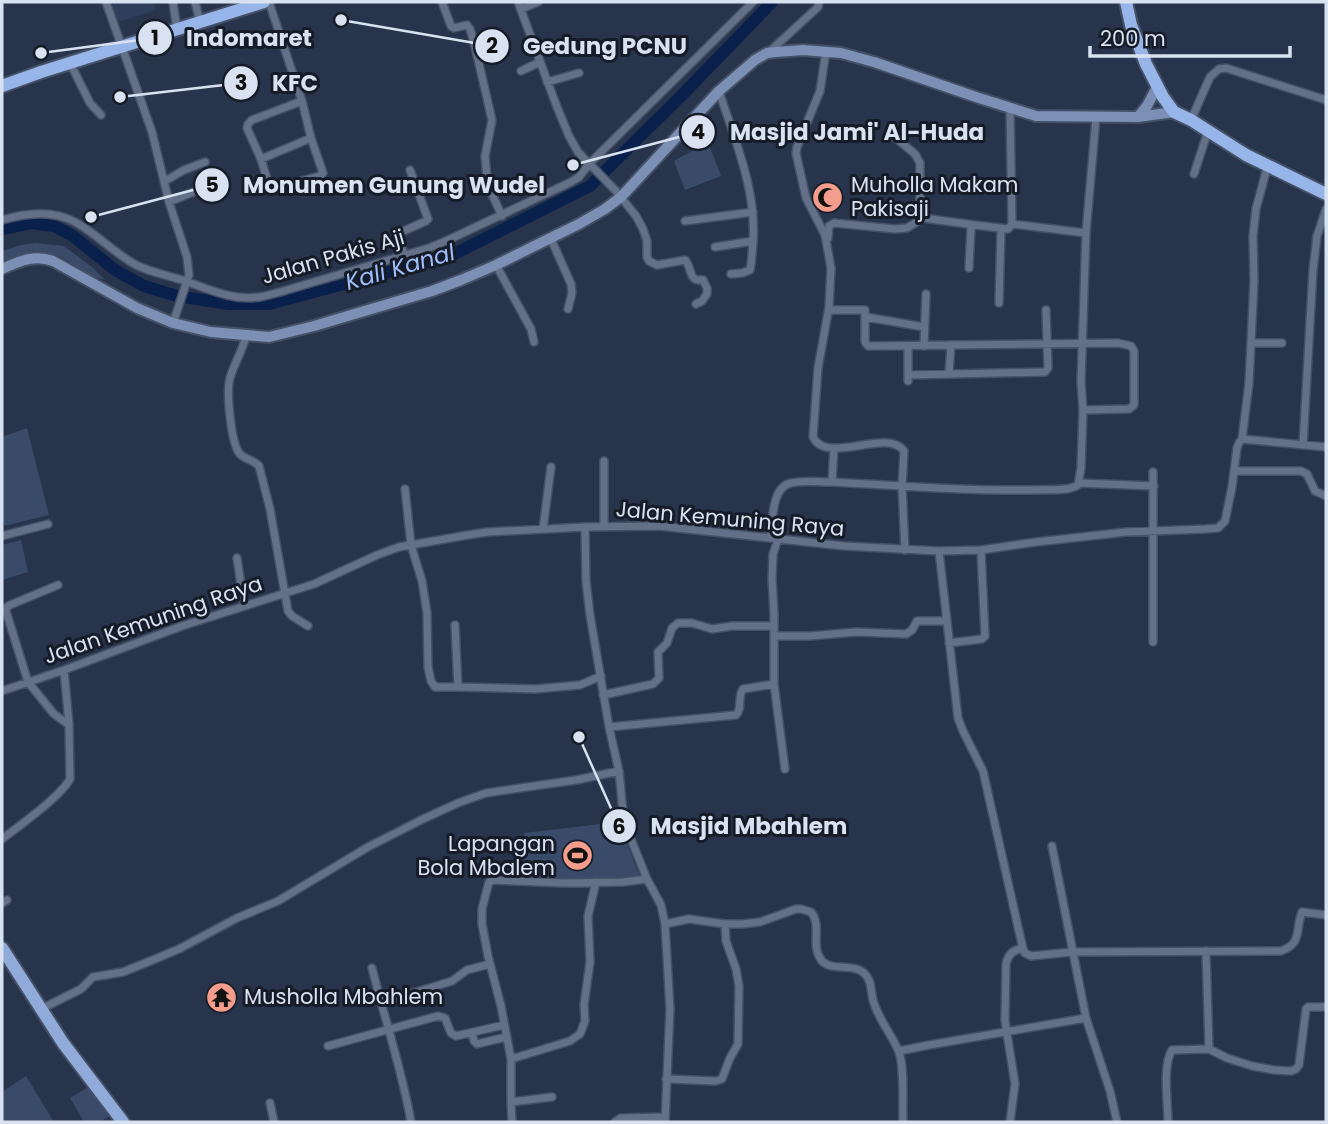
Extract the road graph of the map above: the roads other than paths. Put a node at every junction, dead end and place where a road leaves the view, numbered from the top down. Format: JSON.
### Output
{"nodes":[{"id":1,"x":106,"y":2,"type":"edge"},
{"id":2,"x":173,"y":2,"type":"edge"},
{"id":3,"x":195,"y":2,"type":"edge"},
{"id":4,"x":266,"y":2,"type":"edge"},
{"id":5,"x":442,"y":2,"type":"edge"},
{"id":6,"x":538,"y":2,"type":"edge"},
{"id":7,"x":753,"y":2,"type":"edge"},
{"id":8,"x":819,"y":2,"type":"edge"},
{"id":9,"x":1126,"y":2,"type":"edge"},
{"id":10,"x":519,"y":5,"type":"edge"},
{"id":11,"x":200,"y":22,"type":"junction"},
{"id":12,"x":177,"y":30,"type":"junction"},
{"id":13,"x":121,"y":47,"type":"junction"},
{"id":14,"x":826,"y":51,"type":"junction"},
{"id":15,"x":767,"y":53,"type":"junction"},
{"id":16,"x":540,"y":62,"type":"junction"},
{"id":17,"x":70,"y":63,"type":"junction"},
{"id":18,"x":521,"y":71,"type":"dead end"},
{"id":19,"x":579,"y":73,"type":"dead end"},
{"id":20,"x":547,"y":82,"type":"junction"},
{"id":21,"x":2,"y":86,"type":"edge"},
{"id":22,"x":1157,"y":86,"type":"junction"},
{"id":23,"x":719,"y":91,"type":"junction"},
{"id":24,"x":1326,"y":100,"type":"edge"},
{"id":25,"x":302,"y":101,"type":"junction"},
{"id":26,"x":1010,"y":108,"type":"junction"},
{"id":27,"x":1174,"y":112,"type":"junction"},
{"id":28,"x":101,"y":115,"type":"dead end"},
{"id":29,"x":1138,"y":117,"type":"junction"},
{"id":30,"x":1096,"y":118,"type":"junction"},
{"id":31,"x":1191,"y":120,"type":"junction"},
{"id":32,"x":1208,"y":131,"type":"junction"},
{"id":33,"x":891,"y":134,"type":"dead end"},
{"id":34,"x":311,"y":138,"type":"junction"},
{"id":35,"x":261,"y":159,"type":"junction"},
{"id":36,"x":205,"y":162,"type":"dead end"},
{"id":37,"x":1268,"y":164,"type":"junction"},
{"id":38,"x":591,"y":165,"type":"junction"},
{"id":39,"x":410,"y":170,"type":"dead end"},
{"id":40,"x":1194,"y":174,"type":"dead end"},
{"id":41,"x":165,"y":181,"type":"junction"},
{"id":42,"x":203,"y":188,"type":"dead end"},
{"id":43,"x":618,"y":194,"type":"junction"},
{"id":44,"x":1326,"y":194,"type":"edge"},
{"id":45,"x":169,"y":202,"type":"junction"},
{"id":46,"x":1326,"y":208,"type":"edge"},
{"id":47,"x":753,"y":212,"type":"junction"},
{"id":48,"x":502,"y":216,"type":"junction"},
{"id":49,"x":920,"y":219,"type":"junction"},
{"id":50,"x":2,"y":220,"type":"edge"},
{"id":51,"x":685,"y":221,"type":"dead end"},
{"id":52,"x":1012,"y":224,"type":"junction"},
{"id":53,"x":975,"y":225,"type":"junction"},
{"id":54,"x":1001,"y":229,"type":"junction"},
{"id":55,"x":1086,"y":233,"type":"junction"},
{"id":56,"x":551,"y":239,"type":"junction"},
{"id":57,"x":753,"y":241,"type":"junction"},
{"id":58,"x":827,"y":242,"type":"junction"},
{"id":59,"x":715,"y":247,"type":"dead end"},
{"id":60,"x":404,"y":254,"type":"junction"},
{"id":61,"x":496,"y":265,"type":"junction"},
{"id":62,"x":969,"y":268,"type":"dead end"},
{"id":63,"x":2,"y":269,"type":"edge"},
{"id":64,"x":731,"y":274,"type":"dead end"},
{"id":65,"x":185,"y":285,"type":"junction"},
{"id":66,"x":926,"y":294,"type":"dead end"},
{"id":67,"x":999,"y":303,"type":"dead end"},
{"id":68,"x":696,"y":304,"type":"dead end"},
{"id":69,"x":568,"y":309,"type":"dead end"},
{"id":70,"x":829,"y":310,"type":"junction"},
{"id":71,"x":1046,"y":310,"type":"dead end"},
{"id":72,"x":866,"y":317,"type":"junction"},
{"id":73,"x":174,"y":320,"type":"junction"},
{"id":74,"x":924,"y":327,"type":"junction"},
{"id":75,"x":246,"y":336,"type":"junction"},
{"id":76,"x":534,"y":342,"type":"dead end"},
{"id":77,"x":1251,"y":343,"type":"junction"},
{"id":78,"x":1282,"y":343,"type":"dead end"},
{"id":79,"x":1082,"y":344,"type":"junction"},
{"id":80,"x":951,"y":345,"type":"junction"},
{"id":81,"x":1046,"y":345,"type":"junction"},
{"id":82,"x":908,"y":346,"type":"junction"},
{"id":83,"x":923,"y":346,"type":"junction"},
{"id":84,"x":949,"y":374,"type":"junction"},
{"id":85,"x":1083,"y":410,"type":"junction"},
{"id":86,"x":1242,"y":439,"type":"junction"},
{"id":87,"x":1303,"y":445,"type":"junction"},
{"id":88,"x":1326,"y":447,"type":"edge"},
{"id":89,"x":834,"y":448,"type":"junction"},
{"id":90,"x":604,"y":461,"type":"dead end"},
{"id":91,"x":551,"y":467,"type":"dead end"},
{"id":92,"x":1234,"y":471,"type":"junction"},
{"id":93,"x":1153,"y":472,"type":"dead end"},
{"id":94,"x":832,"y":482,"type":"junction"},
{"id":95,"x":1079,"y":483,"type":"junction"},
{"id":96,"x":902,"y":486,"type":"junction"},
{"id":97,"x":1154,"y":486,"type":"junction"},
{"id":98,"x":405,"y":489,"type":"dead end"},
{"id":99,"x":1326,"y":496,"type":"edge"},
{"id":100,"x":48,"y":524,"type":"dead end"},
{"id":101,"x":604,"y":526,"type":"junction"},
{"id":102,"x":585,"y":527,"type":"junction"},
{"id":103,"x":544,"y":529,"type":"junction"},
{"id":104,"x":1154,"y":530,"type":"junction"},
{"id":105,"x":2,"y":536,"type":"edge"},
{"id":106,"x":774,"y":539,"type":"junction"},
{"id":107,"x":411,"y":545,"type":"junction"},
{"id":108,"x":905,"y":550,"type":"junction"},
{"id":109,"x":981,"y":550,"type":"junction"},
{"id":110,"x":939,"y":551,"type":"junction"},
{"id":111,"x":237,"y":558,"type":"dead end"},
{"id":112,"x":58,"y":586,"type":"dead end"},
{"id":113,"x":285,"y":593,"type":"junction"},
{"id":114,"x":244,"y":606,"type":"junction"},
{"id":115,"x":947,"y":621,"type":"junction"},
{"id":116,"x":455,"y":625,"type":"dead end"},
{"id":117,"x":308,"y":626,"type":"dead end"},
{"id":118,"x":774,"y":626,"type":"junction"},
{"id":119,"x":774,"y":636,"type":"junction"},
{"id":120,"x":1153,"y":642,"type":"dead end"},
{"id":121,"x":949,"y":643,"type":"junction"},
{"id":122,"x":64,"y":670,"type":"junction"},
{"id":123,"x":601,"y":676,"type":"junction"},
{"id":124,"x":28,"y":682,"type":"junction"},
{"id":125,"x":774,"y":684,"type":"junction"},
{"id":126,"x":458,"y":687,"type":"junction"},
{"id":127,"x":2,"y":691,"type":"edge"},
{"id":128,"x":603,"y":695,"type":"junction"},
{"id":129,"x":69,"y":725,"type":"junction"},
{"id":130,"x":609,"y":727,"type":"junction"},
{"id":131,"x":785,"y":769,"type":"dead end"},
{"id":132,"x":619,"y":771,"type":"junction"},
{"id":133,"x":2,"y":839,"type":"edge"},
{"id":134,"x":1052,"y":846,"type":"dead end"},
{"id":135,"x":647,"y":879,"type":"junction"},
{"id":136,"x":596,"y":882,"type":"junction"},
{"id":137,"x":1326,"y":915,"type":"edge"},
{"id":138,"x":725,"y":923,"type":"junction"},
{"id":139,"x":666,"y":924,"type":"junction"},
{"id":140,"x":2,"y":948,"type":"edge"},
{"id":141,"x":1023,"y":949,"type":"junction"},
{"id":142,"x":1206,"y":951,"type":"junction"},
{"id":143,"x":1072,"y":952,"type":"junction"},
{"id":144,"x":490,"y":964,"type":"junction"},
{"id":145,"x":372,"y":968,"type":"dead end"},
{"id":146,"x":381,"y":1003,"type":"junction"},
{"id":147,"x":1326,"y":1007,"type":"edge"},
{"id":148,"x":41,"y":1009,"type":"junction"},
{"id":149,"x":1086,"y":1018,"type":"junction"},
{"id":150,"x":504,"y":1025,"type":"junction"},
{"id":151,"x":390,"y":1030,"type":"junction"},
{"id":152,"x":1007,"y":1031,"type":"junction"},
{"id":153,"x":472,"y":1033,"type":"junction"},
{"id":154,"x":506,"y":1037,"type":"junction"},
{"id":155,"x":328,"y":1046,"type":"dead end"},
{"id":156,"x":1209,"y":1049,"type":"junction"},
{"id":157,"x":899,"y":1051,"type":"junction"},
{"id":158,"x":511,"y":1059,"type":"junction"},
{"id":159,"x":666,"y":1079,"type":"junction"},
{"id":160,"x":552,"y":1097,"type":"dead end"},
{"id":161,"x":510,"y":1102,"type":"junction"},
{"id":162,"x":270,"y":1103,"type":"dead end"},
{"id":163,"x":665,"y":1119,"type":"edge"},
{"id":164,"x":123,"y":1122,"type":"edge"},
{"id":165,"x":274,"y":1122,"type":"edge"},
{"id":166,"x":411,"y":1122,"type":"edge"},
{"id":167,"x":512,"y":1122,"type":"edge"},
{"id":168,"x":615,"y":1122,"type":"edge"},
{"id":169,"x":903,"y":1122,"type":"edge"},
{"id":170,"x":1010,"y":1122,"type":"edge"},
{"id":171,"x":1116,"y":1122,"type":"edge"},
{"id":172,"x":1168,"y":1122,"type":"edge"}],
"edges":[{"from":1,"to":13,"type":"street"},
{"from":2,"to":12,"type":"street"},
{"from":3,"to":11,"type":"street"},
{"from":4,"to":11,"type":"highway"},
{"from":4,"to":25,"type":"street"},
{"from":5,"to":48,"type":"street"},
{"from":6,"to":10,"type":"street"},
{"from":7,"to":38,"type":"street","name":"Jalan Pakis Aji"},
{"from":8,"to":15,"type":"street"},
{"from":9,"to":22,"type":"highway"},
{"from":10,"to":16,"type":"street"},
{"from":11,"to":12,"type":"highway"},
{"from":12,"to":13,"type":"highway"},
{"from":13,"to":17,"type":"highway"},
{"from":13,"to":41,"type":"street"},
{"from":14,"to":15,"type":"main road"},
{"from":14,"to":26,"type":"main road"},
{"from":14,"to":58,"type":"street"},
{"from":15,"to":23,"type":"main road"},
{"from":16,"to":18,"type":"street"},
{"from":16,"to":20,"type":"street"},
{"from":17,"to":21,"type":"highway"},
{"from":17,"to":28,"type":"street"},
{"from":19,"to":20,"type":"street"},
{"from":20,"to":38,"type":"street"},
{"from":22,"to":27,"type":"highway"},
{"from":22,"to":29,"type":"main road"},
{"from":23,"to":43,"type":"main road"},
{"from":23,"to":47,"type":"street"},
{"from":24,"to":31,"type":"street"},
{"from":25,"to":34,"type":"street"},
{"from":25,"to":35,"type":"street"},
{"from":26,"to":30,"type":"main road"},
{"from":26,"to":52,"type":"street"},
{"from":27,"to":29,"type":"main road"},
{"from":27,"to":31,"type":"highway"},
{"from":29,"to":30,"type":"main road"},
{"from":30,"to":55,"type":"street"},
{"from":31,"to":32,"type":"highway"},
{"from":32,"to":37,"type":"highway"},
{"from":32,"to":40,"type":"street"},
{"from":33,"to":49,"type":"street"},
{"from":34,"to":35,"type":"street"},
{"from":34,"to":35,"type":"street"},
{"from":36,"to":41,"type":"street"},
{"from":37,"to":44,"type":"highway"},
{"from":37,"to":77,"type":"street","name":"Jalan Kemuning Raya"},
{"from":38,"to":43,"type":"street"},
{"from":38,"to":48,"type":"street","name":"Jalan Pakis Aji"},
{"from":39,"to":60,"type":"street"},
{"from":41,"to":45,"type":"street"},
{"from":42,"to":45,"type":"street"},
{"from":43,"to":56,"type":"main road"},
{"from":43,"to":68,"type":"street"},
{"from":45,"to":65,"type":"street"},
{"from":46,"to":87,"type":"street"},
{"from":47,"to":51,"type":"street"},
{"from":47,"to":57,"type":"street"},
{"from":48,"to":60,"type":"street","name":"Jalan Pakis Aji"},
{"from":49,"to":53,"type":"street"},
{"from":49,"to":58,"type":"street"},
{"from":50,"to":65,"type":"street","name":"Jalan Pakis Aji"},
{"from":52,"to":54,"type":"street"},
{"from":52,"to":55,"type":"street"},
{"from":53,"to":54,"type":"street"},
{"from":53,"to":62,"type":"street"},
{"from":54,"to":67,"type":"street"},
{"from":55,"to":79,"type":"street"},
{"from":56,"to":61,"type":"main road"},
{"from":56,"to":69,"type":"street"},
{"from":57,"to":59,"type":"street"},
{"from":57,"to":64,"type":"street"},
{"from":58,"to":70,"type":"street"},
{"from":60,"to":65,"type":"street","name":"Jalan Pakis Aji"},
{"from":61,"to":75,"type":"main road"},
{"from":61,"to":76,"type":"street"},
{"from":63,"to":73,"type":"main road"},
{"from":65,"to":73,"type":"street"},
{"from":66,"to":74,"type":"street"},
{"from":70,"to":72,"type":"street"},
{"from":70,"to":89,"type":"street"},
{"from":71,"to":81,"type":"street"},
{"from":72,"to":74,"type":"street"},
{"from":72,"to":82,"type":"street"},
{"from":73,"to":75,"type":"main road"},
{"from":74,"to":83,"type":"street"},
{"from":75,"to":113,"type":"street"},
{"from":77,"to":78,"type":"street"},
{"from":77,"to":86,"type":"street","name":"Jalan Kemuning Raya"},
{"from":79,"to":81,"type":"street"},
{"from":79,"to":85,"type":"street"},
{"from":79,"to":85,"type":"street"},
{"from":80,"to":81,"type":"street"},
{"from":80,"to":83,"type":"street"},
{"from":80,"to":84,"type":"street"},
{"from":81,"to":84,"type":"street"},
{"from":82,"to":83,"type":"street"},
{"from":82,"to":84,"type":"street"},
{"from":85,"to":95,"type":"street"},
{"from":86,"to":87,"type":"street"},
{"from":86,"to":92,"type":"street","name":"Jalan Kemuning Raya"},
{"from":87,"to":88,"type":"street"},
{"from":89,"to":94,"type":"street"},
{"from":89,"to":96,"type":"street"},
{"from":90,"to":101,"type":"street"},
{"from":91,"to":103,"type":"street"},
{"from":92,"to":99,"type":"street"},
{"from":92,"to":104,"type":"street","name":"Jalan Kemuning Raya"},
{"from":93,"to":97,"type":"street"},
{"from":94,"to":96,"type":"street"},
{"from":94,"to":106,"type":"street"},
{"from":95,"to":96,"type":"street"},
{"from":95,"to":97,"type":"street"},
{"from":96,"to":108,"type":"street"},
{"from":97,"to":104,"type":"street"},
{"from":98,"to":107,"type":"street"},
{"from":100,"to":105,"type":"street"},
{"from":101,"to":102,"type":"street","name":"Jalan Kemuning Raya"},
{"from":101,"to":106,"type":"street","name":"Jalan Kemuning Raya"},
{"from":102,"to":103,"type":"street","name":"Jalan Kemuning Raya"},
{"from":102,"to":123,"type":"street"},
{"from":103,"to":107,"type":"street","name":"Jalan Kemuning Raya"},
{"from":104,"to":109,"type":"street","name":"Jalan Kemuning Raya"},
{"from":104,"to":120,"type":"street"},
{"from":106,"to":108,"type":"street","name":"Jalan Kemuning Raya"},
{"from":106,"to":118,"type":"street"},
{"from":107,"to":113,"type":"street","name":"Jalan Kemuning Raya"},
{"from":107,"to":126,"type":"street"},
{"from":108,"to":110,"type":"street","name":"Jalan Kemuning Raya"},
{"from":109,"to":110,"type":"street","name":"Jalan Kemuning Raya"},
{"from":109,"to":121,"type":"street"},
{"from":110,"to":115,"type":"street"},
{"from":111,"to":114,"type":"street"},
{"from":112,"to":124,"type":"street"},
{"from":113,"to":114,"type":"street","name":"Jalan Kemuning Raya"},
{"from":113,"to":117,"type":"street"},
{"from":114,"to":122,"type":"street","name":"Jalan Kemuning Raya"},
{"from":115,"to":119,"type":"street"},
{"from":115,"to":121,"type":"street"},
{"from":116,"to":126,"type":"street"},
{"from":118,"to":119,"type":"street"},
{"from":118,"to":128,"type":"street"},
{"from":119,"to":125,"type":"street"},
{"from":121,"to":141,"type":"street"},
{"from":122,"to":124,"type":"street","name":"Jalan Kemuning Raya"},
{"from":122,"to":129,"type":"street"},
{"from":123,"to":126,"type":"street"},
{"from":123,"to":128,"type":"street"},
{"from":124,"to":127,"type":"street","name":"Jalan Kemuning Raya"},
{"from":124,"to":129,"type":"street"},
{"from":125,"to":130,"type":"street"},
{"from":125,"to":131,"type":"street"},
{"from":128,"to":130,"type":"street"},
{"from":129,"to":133,"type":"street"},
{"from":130,"to":132,"type":"street"},
{"from":132,"to":135,"type":"street"},
{"from":132,"to":148,"type":"street"},
{"from":134,"to":143,"type":"street"},
{"from":135,"to":136,"type":"street"},
{"from":135,"to":139,"type":"street"},
{"from":136,"to":144,"type":"street"},
{"from":136,"to":158,"type":"street"},
{"from":137,"to":142,"type":"street"},
{"from":138,"to":139,"type":"street"},
{"from":138,"to":157,"type":"street"},
{"from":138,"to":159,"type":"street"},
{"from":139,"to":159,"type":"street"},
{"from":140,"to":148,"type":"main road"},
{"from":141,"to":143,"type":"street"},
{"from":141,"to":152,"type":"street"},
{"from":142,"to":143,"type":"street"},
{"from":142,"to":156,"type":"street"},
{"from":143,"to":149,"type":"street"},
{"from":144,"to":146,"type":"street"},
{"from":144,"to":150,"type":"street"},
{"from":145,"to":146,"type":"street"},
{"from":146,"to":151,"type":"street"},
{"from":147,"to":156,"type":"street"},
{"from":148,"to":164,"type":"main road"},
{"from":149,"to":152,"type":"street"},
{"from":149,"to":171,"type":"street"},
{"from":150,"to":153,"type":"street"},
{"from":150,"to":154,"type":"street"},
{"from":151,"to":153,"type":"street"},
{"from":151,"to":155,"type":"street"},
{"from":151,"to":166,"type":"street"},
{"from":152,"to":157,"type":"street"},
{"from":152,"to":170,"type":"street"},
{"from":153,"to":154,"type":"street"},
{"from":154,"to":158,"type":"street"},
{"from":156,"to":172,"type":"street"},
{"from":157,"to":169,"type":"street"},
{"from":158,"to":161,"type":"street"},
{"from":159,"to":163,"type":"street"},
{"from":160,"to":161,"type":"street"},
{"from":161,"to":167,"type":"street"},
{"from":162,"to":165,"type":"street"},
{"from":163,"to":168,"type":"street"}]}
